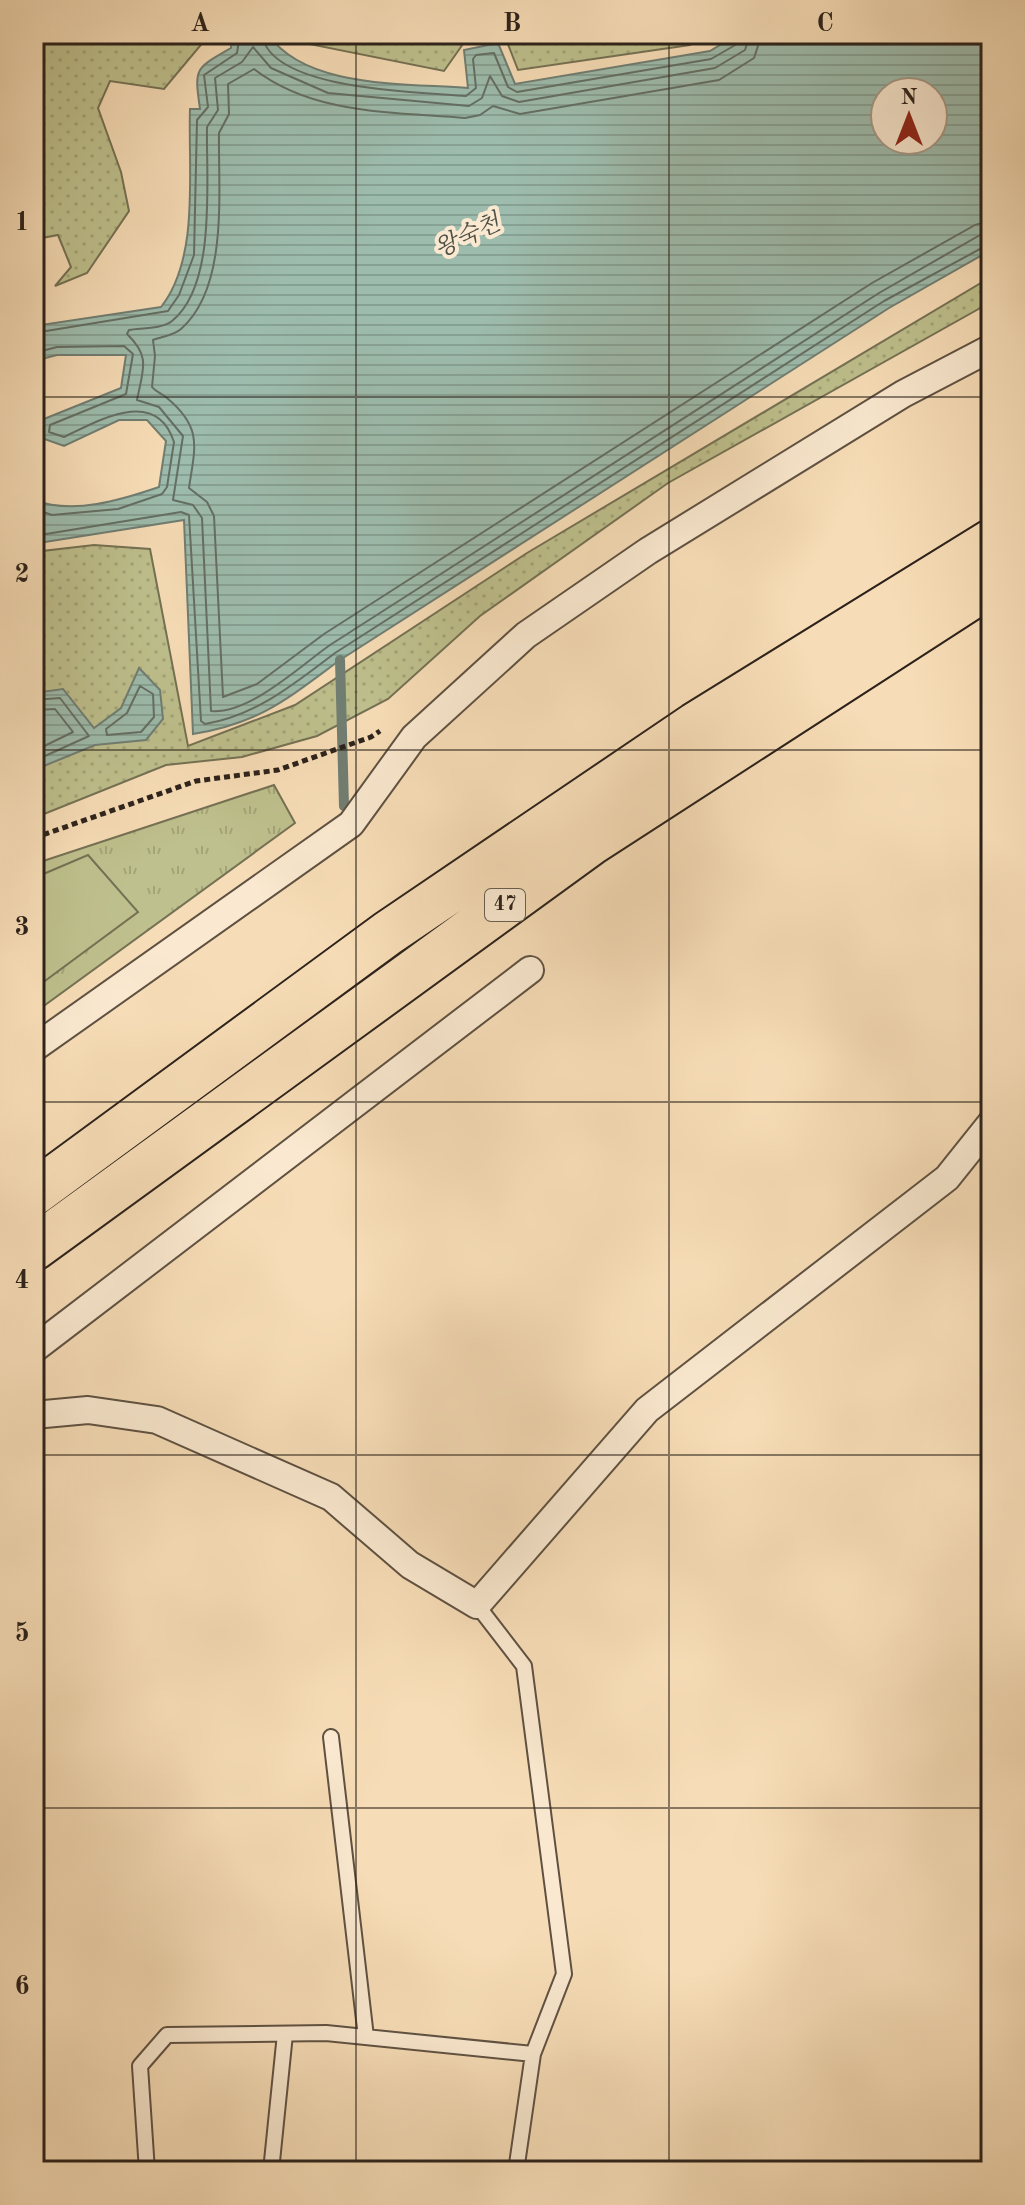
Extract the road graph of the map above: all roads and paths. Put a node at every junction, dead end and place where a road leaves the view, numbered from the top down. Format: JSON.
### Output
{"nodes":[{"id":1,"x":991,"y":348,"type":"edge"},
{"id":2,"x":991,"y":542,"type":"edge"},
{"id":3,"x":991,"y":584,"type":"edge"},
{"id":4,"x":371,"y":737,"type":"dead end"},
{"id":5,"x":34,"y":838,"type":"edge"},
{"id":6,"x":530,"y":970,"type":"dead end"},
{"id":7,"x":34,"y":1048,"type":"edge"},
{"id":8,"x":991,"y":1123,"type":"edge"},
{"id":9,"x":34,"y":1193,"type":"edge"},
{"id":10,"x":34,"y":1248,"type":"edge"},
{"id":11,"x":34,"y":1349,"type":"edge"},
{"id":12,"x":34,"y":1415,"type":"edge"},
{"id":13,"x":477,"y":1605,"type":"junction"},
{"id":14,"x":331,"y":1737,"type":"dead end"},
{"id":15,"x":285,"y":2034,"type":"junction"},
{"id":16,"x":366,"y":2037,"type":"junction"},
{"id":17,"x":533,"y":2054,"type":"junction"},
{"id":18,"x":147,"y":2171,"type":"edge"},
{"id":19,"x":271,"y":2171,"type":"edge"},
{"id":20,"x":516,"y":2171,"type":"edge"}],
"edges":[{"from":1,"to":7,"type":"street"},
{"from":2,"to":9,"type":"highway","number":"47"},
{"from":3,"to":10,"type":"highway","number":"47"},
{"from":4,"to":5,"type":"path"},
{"from":6,"to":11,"type":"street"},
{"from":8,"to":13,"type":"street"},
{"from":12,"to":13,"type":"street"},
{"from":13,"to":17,"type":"lane"},
{"from":14,"to":16,"type":"lane"},
{"from":15,"to":16,"type":"lane"},
{"from":15,"to":18,"type":"lane"},
{"from":15,"to":19,"type":"lane"},
{"from":16,"to":17,"type":"lane"},
{"from":17,"to":20,"type":"lane"}]}
